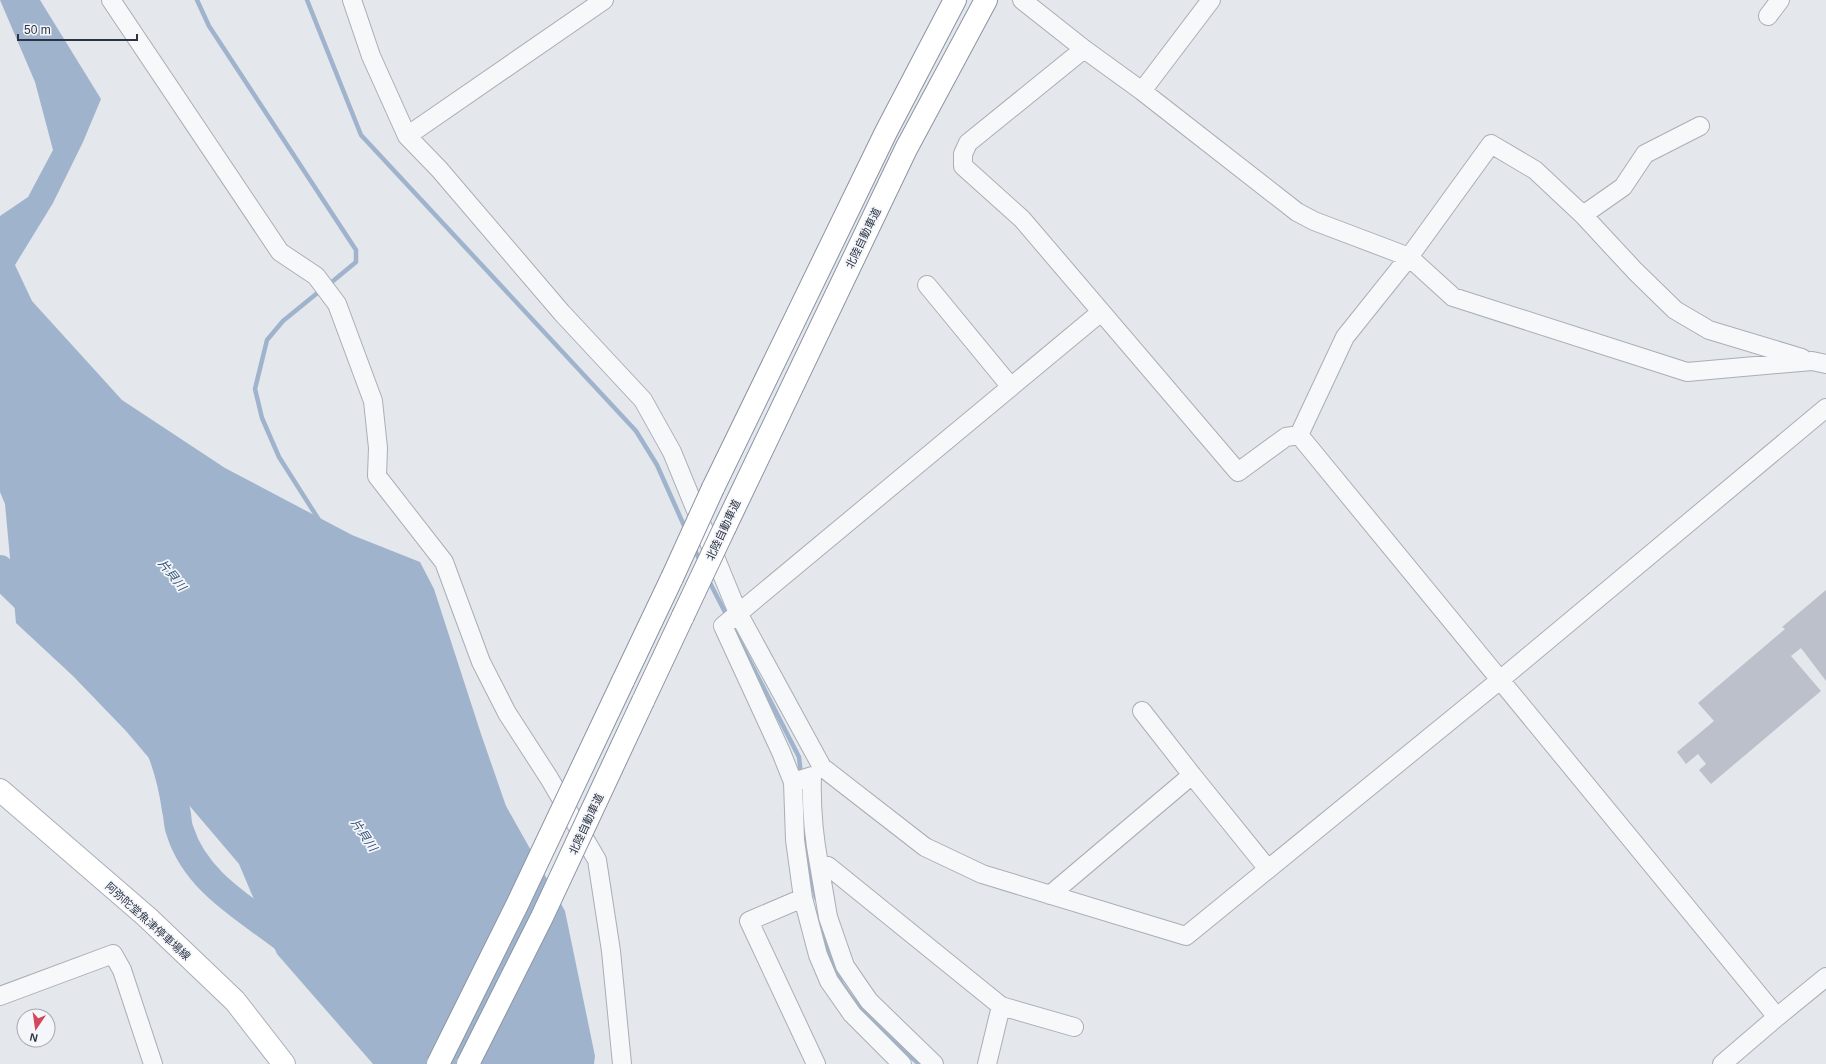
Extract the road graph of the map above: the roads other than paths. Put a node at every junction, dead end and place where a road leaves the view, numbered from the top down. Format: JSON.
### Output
{"nodes":[{"id":1,"x":111,"y":0,"type":"edge"},
{"id":2,"x":352,"y":0,"type":"edge"},
{"id":3,"x":604,"y":0,"type":"edge"},
{"id":4,"x":956,"y":0,"type":"edge"},
{"id":5,"x":986,"y":0,"type":"edge"},
{"id":6,"x":1022,"y":0,"type":"edge"},
{"id":7,"x":1211,"y":0,"type":"edge"},
{"id":8,"x":1780,"y":0,"type":"edge"},
{"id":9,"x":1768,"y":16,"type":"dead end"},
{"id":10,"x":1084,"y":49,"type":"junction"},
{"id":11,"x":1142,"y":91,"type":"junction"},
{"id":12,"x":1700,"y":126,"type":"dead end"},
{"id":13,"x":407,"y":136,"type":"junction"},
{"id":14,"x":1583,"y":216,"type":"junction"},
{"id":15,"x":1409,"y":257,"type":"junction"},
{"id":16,"x":927,"y":285,"type":"dead end"},
{"id":17,"x":1101,"y":312,"type":"junction"},
{"id":18,"x":1819,"y":362,"type":"edge"},
{"id":19,"x":1011,"y":387,"type":"junction"},
{"id":20,"x":1826,"y":408,"type":"edge"},
{"id":21,"x":1299,"y":435,"type":"junction"},
{"id":22,"x":738,"y":613,"type":"junction"},
{"id":23,"x":1500,"y":680,"type":"junction"},
{"id":24,"x":1142,"y":711,"type":"dead end"},
{"id":25,"x":817,"y":772,"type":"junction"},
{"id":26,"x":1192,"y":776,"type":"junction"},
{"id":27,"x":793,"y":782,"type":"junction"},
{"id":28,"x":0,"y":790,"type":"edge"},
{"id":29,"x":819,"y":864,"type":"junction"},
{"id":30,"x":1268,"y":869,"type":"junction"},
{"id":31,"x":1050,"y":895,"type":"junction"},
{"id":32,"x":803,"y":898,"type":"junction"},
{"id":33,"x":1826,"y":977,"type":"edge"},
{"id":34,"x":0,"y":996,"type":"edge"},
{"id":35,"x":1001,"y":1006,"type":"junction"},
{"id":36,"x":1777,"y":1017,"type":"junction"},
{"id":37,"x":1074,"y":1028,"type":"dead end"},
{"id":38,"x":153,"y":1064,"type":"edge"},
{"id":39,"x":284,"y":1064,"type":"edge"},
{"id":40,"x":438,"y":1064,"type":"edge"},
{"id":41,"x":468,"y":1064,"type":"edge"},
{"id":42,"x":622,"y":1064,"type":"edge"},
{"id":43,"x":816,"y":1064,"type":"edge"},
{"id":44,"x":902,"y":1064,"type":"edge"},
{"id":45,"x":934,"y":1064,"type":"edge"},
{"id":46,"x":987,"y":1064,"type":"edge"},
{"id":47,"x":1722,"y":1064,"type":"edge"}],
"edges":[{"from":1,"to":42,"type":"street"},
{"from":2,"to":13,"type":"street"},
{"from":3,"to":13,"type":"street"},
{"from":4,"to":40,"type":"main road","bridge":true},
{"from":5,"to":41,"type":"main road","name":"北陸自動車道","bridge":true},
{"from":6,"to":10,"type":"street"},
{"from":7,"to":11,"type":"street"},
{"from":8,"to":9,"type":"street"},
{"from":10,"to":11,"type":"street"},
{"from":10,"to":17,"type":"street"},
{"from":11,"to":15,"type":"street"},
{"from":12,"to":14,"type":"street"},
{"from":13,"to":22,"type":"street"},
{"from":14,"to":15,"type":"street"},
{"from":14,"to":18,"type":"street"},
{"from":15,"to":18,"type":"street"},
{"from":15,"to":21,"type":"street"},
{"from":16,"to":19,"type":"street"},
{"from":17,"to":19,"type":"street"},
{"from":17,"to":21,"type":"street"},
{"from":19,"to":22,"type":"street"},
{"from":20,"to":23,"type":"street"},
{"from":21,"to":23,"type":"street"},
{"from":22,"to":25,"type":"street"},
{"from":22,"to":27,"type":"street"},
{"from":23,"to":30,"type":"street"},
{"from":23,"to":36,"type":"street"},
{"from":24,"to":26,"type":"street"},
{"from":25,"to":27,"type":"street"},
{"from":25,"to":29,"type":"street"},
{"from":25,"to":31,"type":"street"},
{"from":26,"to":30,"type":"street"},
{"from":26,"to":31,"type":"street"},
{"from":27,"to":32,"type":"street"},
{"from":28,"to":39,"type":"main road","name":"阿弥陀堂魚津停車場線"},
{"from":29,"to":35,"type":"street"},
{"from":29,"to":45,"type":"street"},
{"from":30,"to":31,"type":"street"},
{"from":32,"to":43,"type":"street"},
{"from":32,"to":44,"type":"street"},
{"from":33,"to":36,"type":"street"},
{"from":34,"to":38,"type":"street"},
{"from":35,"to":37,"type":"street"},
{"from":35,"to":46,"type":"street"},
{"from":36,"to":47,"type":"street"}]}
